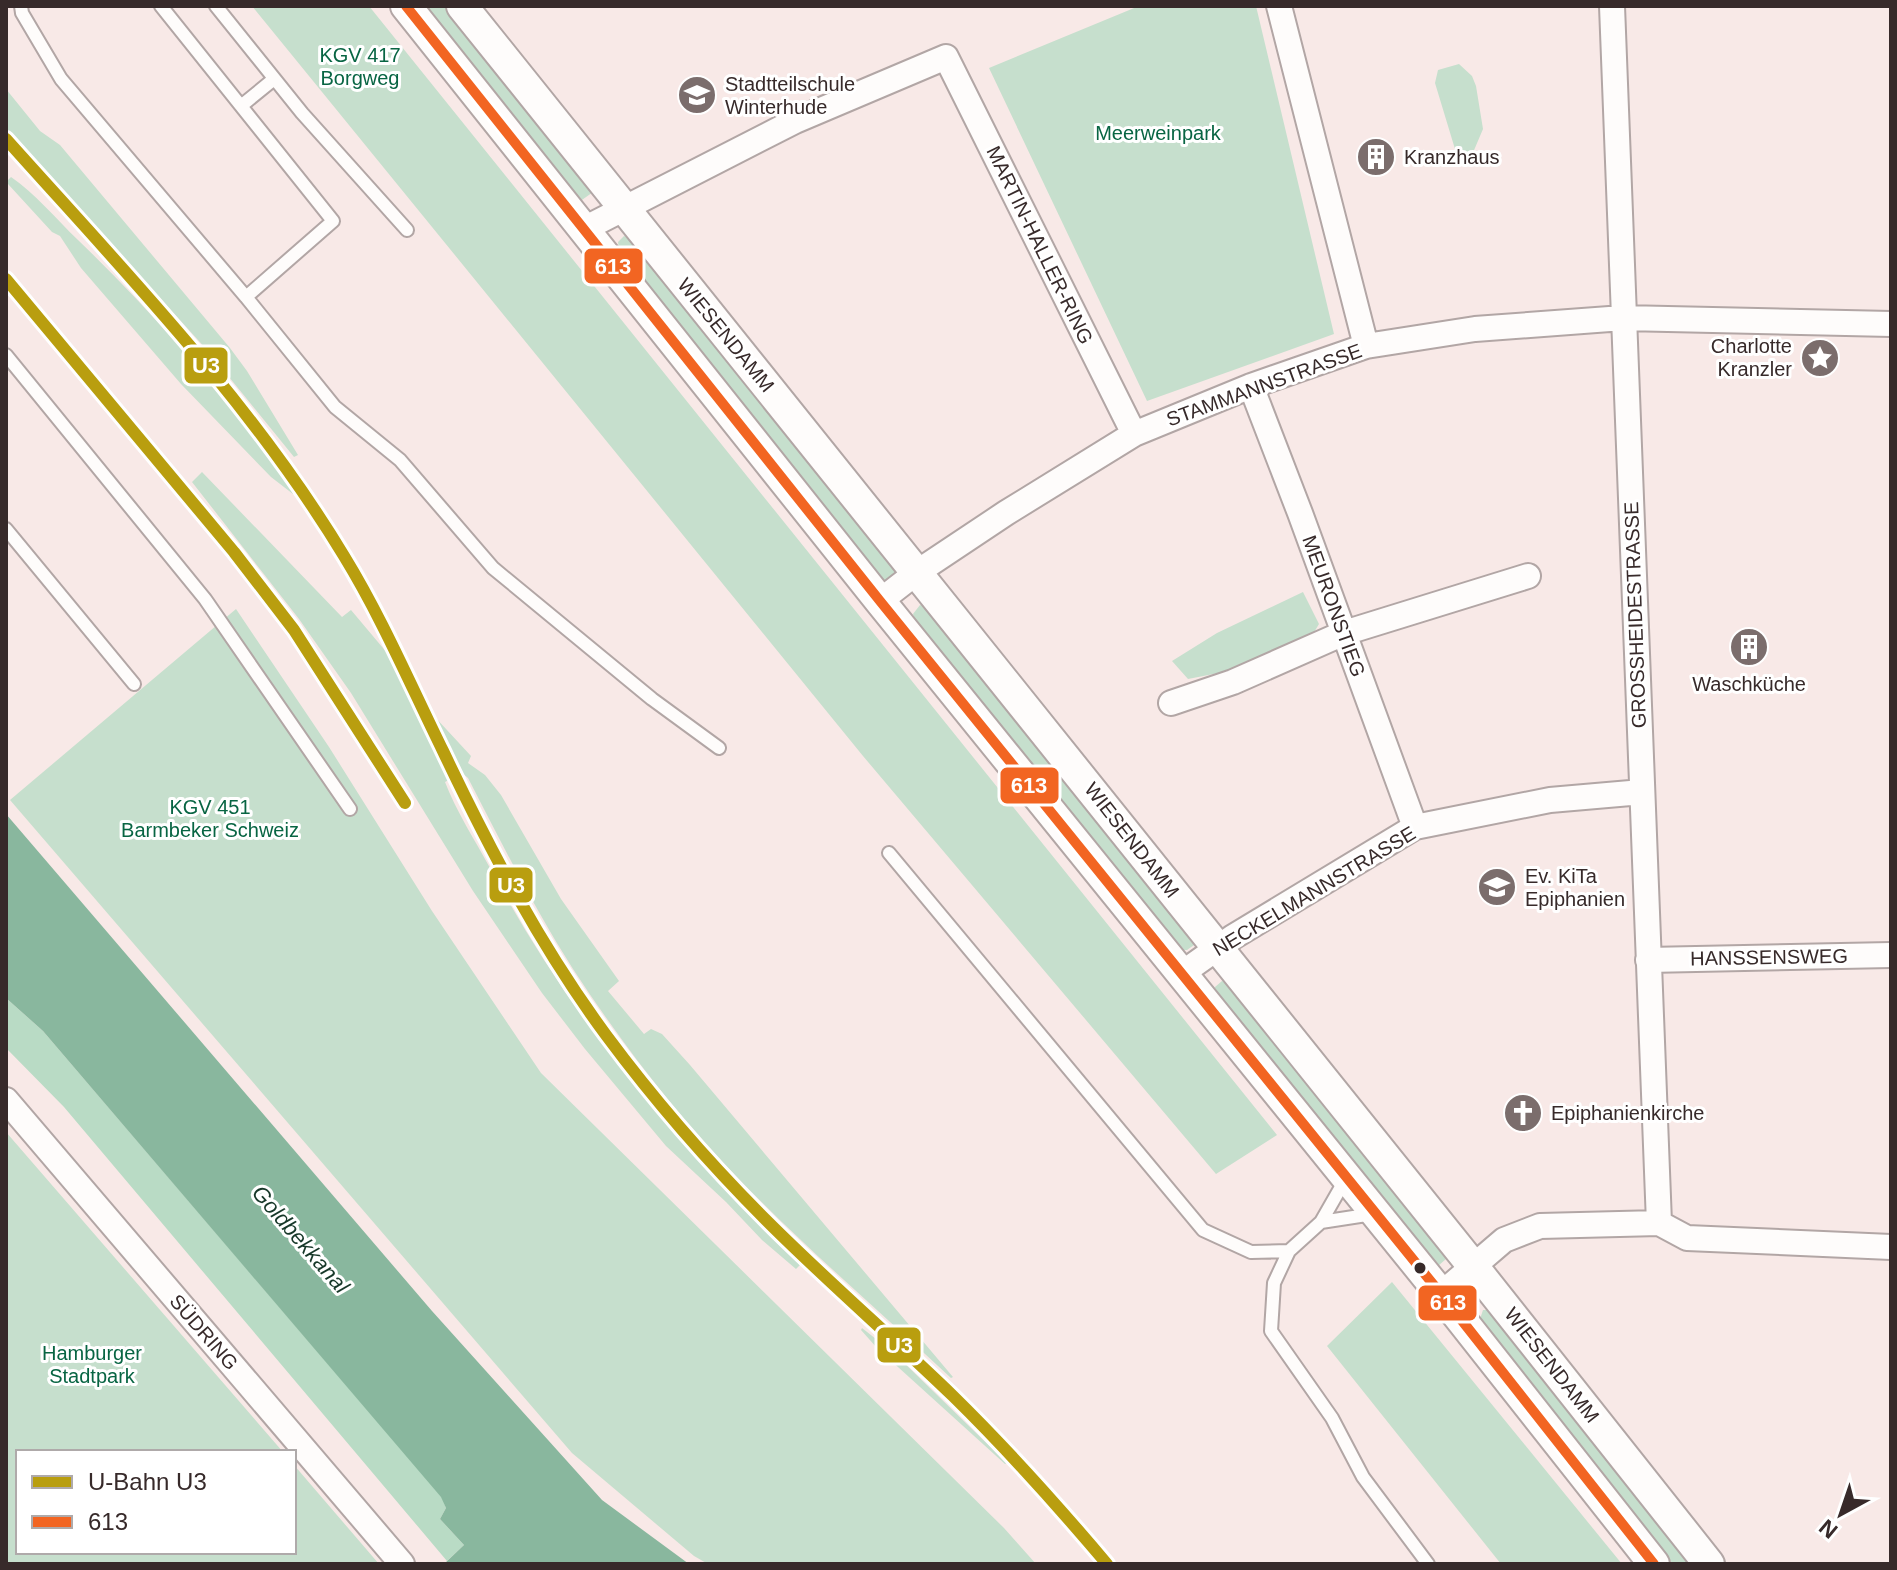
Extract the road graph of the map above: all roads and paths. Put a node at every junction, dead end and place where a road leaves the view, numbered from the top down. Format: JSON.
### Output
{"nodes":[{"id":1,"x":21,"y":6,"type":"edge"},
{"id":2,"x":161,"y":6,"type":"edge"},
{"id":3,"x":216,"y":6,"type":"edge"},
{"id":4,"x":406,"y":6,"type":"edge"},
{"id":5,"x":462,"y":6,"type":"edge"},
{"id":6,"x":1279,"y":6,"type":"edge"},
{"id":7,"x":1612,"y":6,"type":"edge"},
{"id":8,"x":274,"y":79,"type":"junction"},
{"id":9,"x":241,"y":106,"type":"junction"},
{"id":10,"x":625,"y":209,"type":"junction"},
{"id":11,"x":584,"y":229,"type":"junction"},
{"id":12,"x":407,"y":230,"type":"dead end"},
{"id":13,"x":246,"y":297,"type":"junction"},
{"id":14,"x":1623,"y":318,"type":"junction"},
{"id":15,"x":1891,"y":324,"type":"edge"},
{"id":16,"x":1366,"y":346,"type":"junction"},
{"id":17,"x":6,"y":355,"type":"edge"},
{"id":18,"x":1251,"y":386,"type":"junction"},
{"id":19,"x":1134,"y":434,"type":"junction"},
{"id":20,"x":6,"y":529,"type":"edge"},
{"id":21,"x":916,"y":573,"type":"junction"},
{"id":22,"x":1528,"y":576,"type":"dead end"},
{"id":23,"x":880,"y":601,"type":"junction"},
{"id":24,"x":1344,"y":633,"type":"junction"},
{"id":25,"x":134,"y":684,"type":"dead end"},
{"id":26,"x":1171,"y":703,"type":"dead end"},
{"id":27,"x":719,"y":748,"type":"dead end"},
{"id":28,"x":1642,"y":792,"type":"junction"},
{"id":29,"x":350,"y":809,"type":"dead end"},
{"id":30,"x":1415,"y":827,"type":"junction"},
{"id":31,"x":889,"y":853,"type":"dead end"},
{"id":32,"x":1218,"y":948,"type":"junction"},
{"id":33,"x":1891,"y":955,"type":"edge"},
{"id":34,"x":1648,"y":960,"type":"junction"},
{"id":35,"x":1181,"y":974,"type":"junction"},
{"id":36,"x":6,"y":1100,"type":"edge"},
{"id":37,"x":1347,"y":1178,"type":"junction"},
{"id":38,"x":1375,"y":1214,"type":"junction"},
{"id":39,"x":1321,"y":1222,"type":"junction"},
{"id":40,"x":1659,"y":1223,"type":"junction"},
{"id":41,"x":1891,"y":1247,"type":"edge"},
{"id":42,"x":1289,"y":1251,"type":"junction"},
{"id":43,"x":1472,"y":1265,"type":"junction"},
{"id":44,"x":1441,"y":1294,"type":"junction"},
{"id":45,"x":402,"y":1564,"type":"edge"},
{"id":46,"x":1428,"y":1564,"type":"edge"},
{"id":47,"x":1654,"y":1564,"type":"edge"},
{"id":48,"x":1709,"y":1564,"type":"edge"}],
"edges":[{"from":1,"to":13,"type":"lane"},
{"from":2,"to":9,"type":"lane"},
{"from":3,"to":8,"type":"lane"},
{"from":4,"to":11,"type":"street"},
{"from":5,"to":10,"type":"street","name":"WIESENDAMM"},
{"from":6,"to":16,"type":"street"},
{"from":7,"to":14,"type":"street","name":"GROSSHEIDESTRASSE"},
{"from":8,"to":9,"type":"lane"},
{"from":8,"to":12,"type":"lane"},
{"from":9,"to":13,"type":"lane"},
{"from":10,"to":11,"type":"street"},
{"from":10,"to":19,"type":"street","name":"MARTIN-HALLER-RING"},
{"from":10,"to":21,"type":"street","name":"WIESENDAMM"},
{"from":11,"to":23,"type":"street"},
{"from":13,"to":27,"type":"lane"},
{"from":14,"to":15,"type":"street","name":"STAMMANNSTRASSE"},
{"from":14,"to":16,"type":"street","name":"STAMMANNSTRASSE"},
{"from":14,"to":28,"type":"street","name":"GROSSHEIDESTRASSE"},
{"from":16,"to":18,"type":"street","name":"STAMMANNSTRASSE"},
{"from":17,"to":29,"type":"lane"},
{"from":18,"to":19,"type":"street","name":"STAMMANNSTRASSE"},
{"from":18,"to":24,"type":"street","name":"MEURONSTIEG"},
{"from":19,"to":21,"type":"street","name":"STAMMANNSTRASSE"},
{"from":20,"to":25,"type":"lane"},
{"from":21,"to":23,"type":"street","name":"STAMMANNSTRASSE"},
{"from":21,"to":32,"type":"street","name":"WIESENDAMM"},
{"from":22,"to":24,"type":"street"},
{"from":23,"to":35,"type":"street"},
{"from":24,"to":26,"type":"street"},
{"from":24,"to":30,"type":"street","name":"MEURONSTIEG"},
{"from":28,"to":30,"type":"street","name":"NECKELMANNSTRASSE"},
{"from":28,"to":34,"type":"street","name":"GROSSHEIDESTRASSE"},
{"from":30,"to":32,"type":"street","name":"NECKELMANNSTRASSE"},
{"from":31,"to":42,"type":"lane"},
{"from":32,"to":35,"type":"street","name":"NECKELMANNSTRASSE"},
{"from":32,"to":43,"type":"street","name":"WIESENDAMM"},
{"from":33,"to":34,"type":"street","name":"HANSSENSWEG"},
{"from":34,"to":40,"type":"street","name":"GROSSHEIDESTRASSE"},
{"from":35,"to":37,"type":"street"},
{"from":36,"to":45,"type":"street","name":"SÜDRING"},
{"from":37,"to":38,"type":"street"},
{"from":37,"to":39,"type":"lane"},
{"from":38,"to":39,"type":"lane"},
{"from":38,"to":44,"type":"street"},
{"from":39,"to":42,"type":"lane"},
{"from":40,"to":41,"type":"street"},
{"from":40,"to":43,"type":"street"},
{"from":42,"to":46,"type":"lane"},
{"from":43,"to":44,"type":"street"},
{"from":43,"to":48,"type":"street","name":"WIESENDAMM"},
{"from":44,"to":47,"type":"street"}]}
